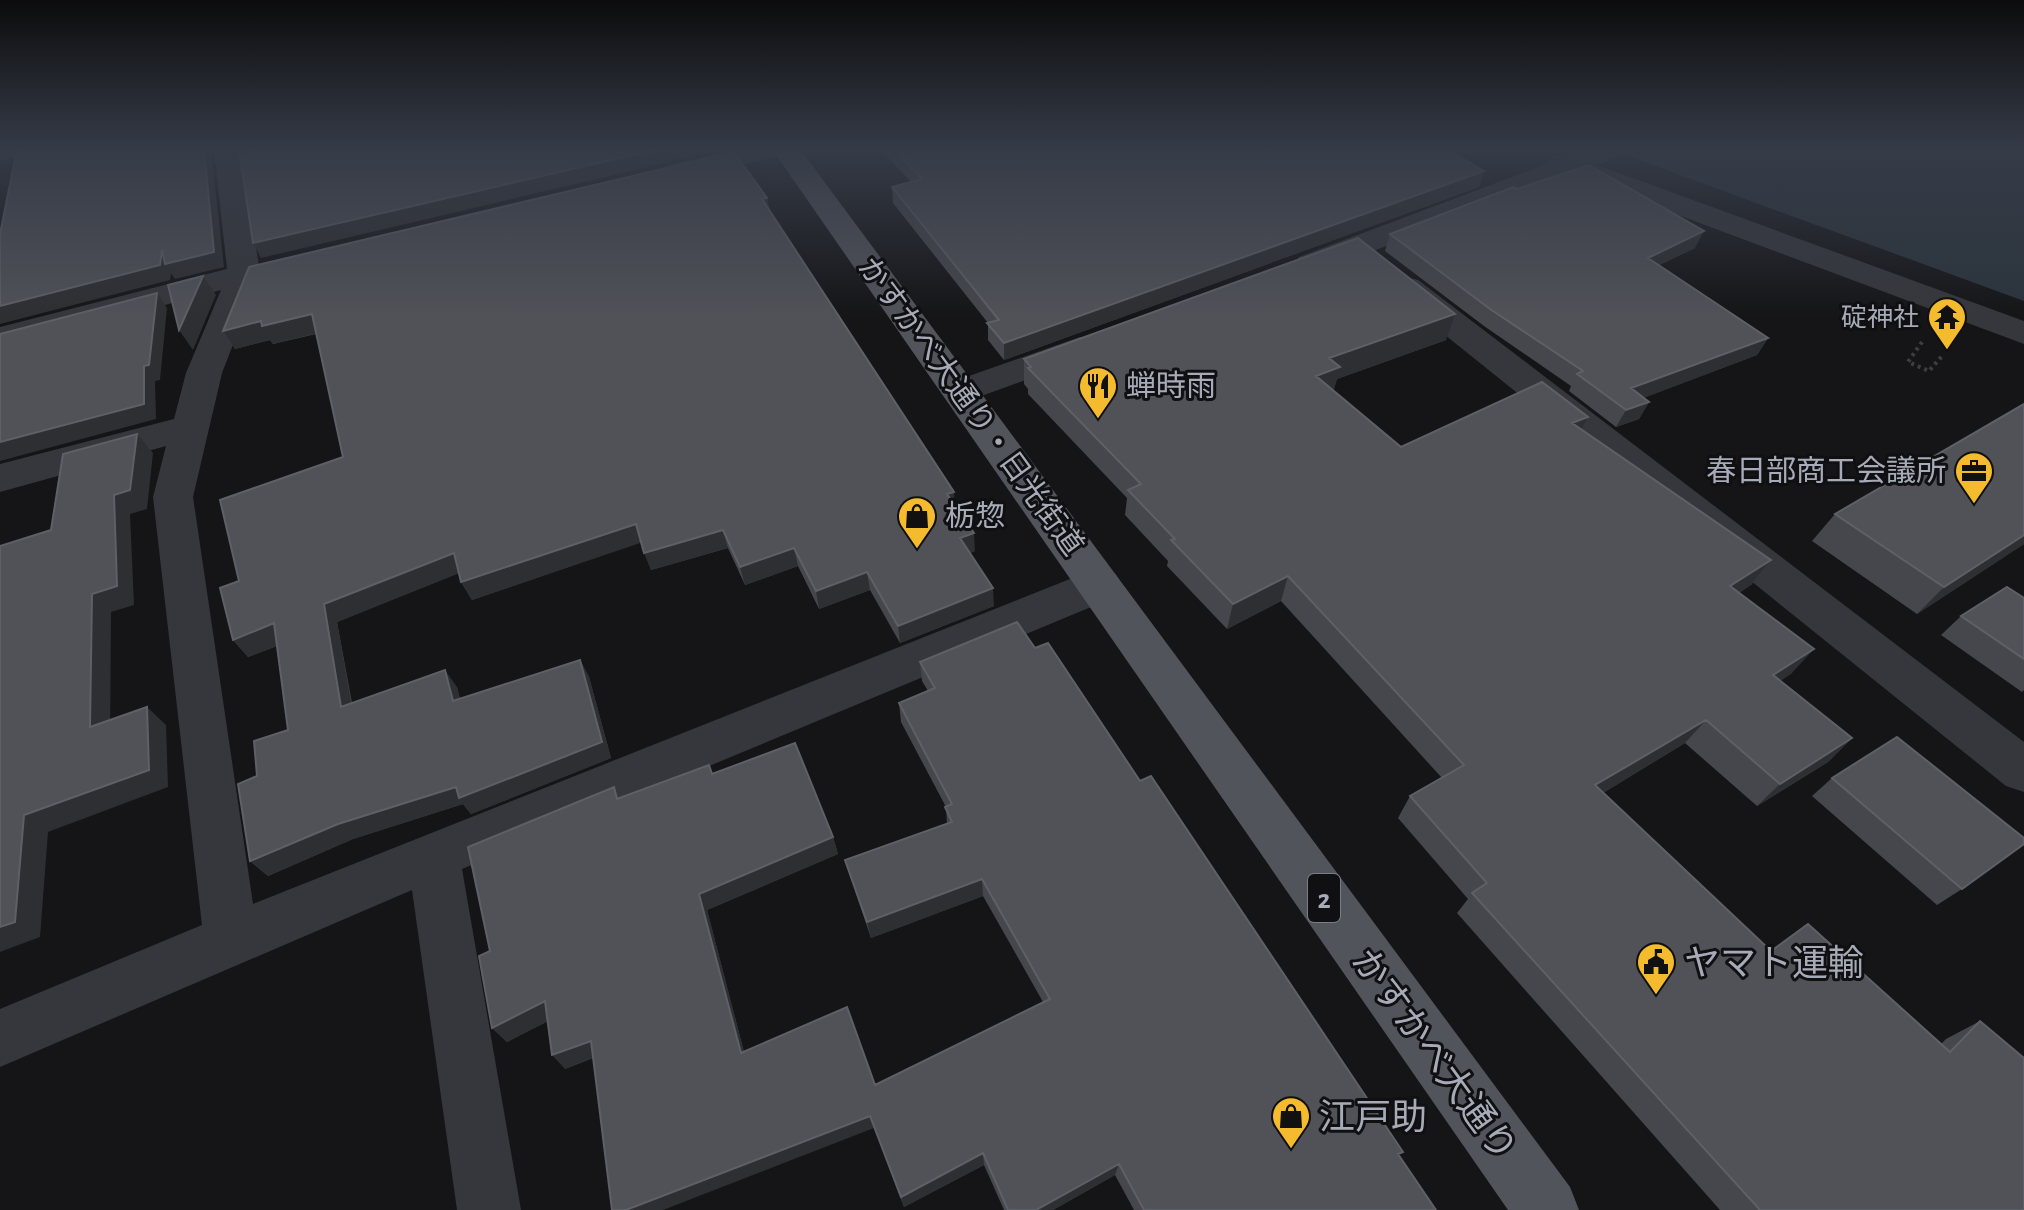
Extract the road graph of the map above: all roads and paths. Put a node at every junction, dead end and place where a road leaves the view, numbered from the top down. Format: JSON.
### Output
{"nodes":[{"id":1,"x":242,"y":205,"type":"edge"},
{"id":2,"x":827,"y":205,"type":"edge"},
{"id":3,"x":1467,"y":205,"type":"edge"},
{"id":4,"x":1681,"y":205,"type":"edge"},
{"id":5,"x":1356,"y":248,"type":"junction"},
{"id":6,"x":259,"y":271,"type":"junction"},
{"id":7,"x":1282,"y":274,"type":"edge"},
{"id":8,"x":2024,"y":333,"type":"edge"},
{"id":9,"x":0,"y":338,"type":"edge"},
{"id":10,"x":1106,"y":339,"type":"edge"},
{"id":11,"x":962,"y":391,"type":"junction"},
{"id":12,"x":190,"y":427,"type":"junction"},
{"id":13,"x":0,"y":478,"type":"edge"},
{"id":14,"x":1100,"y":585,"type":"junction"},
{"id":15,"x":2024,"y":771,"type":"edge"},
{"id":16,"x":434,"y":859,"type":"junction"},
{"id":17,"x":231,"y":939,"type":"junction"},
{"id":18,"x":0,"y":1038,"type":"edge"},
{"id":19,"x":489,"y":1210,"type":"edge"},
{"id":20,"x":1547,"y":1210,"type":"edge"}],
"edges":[{"from":1,"to":6,"type":"street"},
{"from":2,"to":11,"type":"main road","name":"かすかべ大通り・日光街道","number":"2"},
{"from":3,"to":5,"type":"street"},
{"from":4,"to":8,"type":"street"},
{"from":5,"to":7,"type":"street"},
{"from":5,"to":15,"type":"street"},
{"from":6,"to":9,"type":"street"},
{"from":6,"to":12,"type":"street"},
{"from":10,"to":11,"type":"street"},
{"from":11,"to":14,"type":"main road","name":"かすかべ大通り・日光街道","number":"2"},
{"from":12,"to":13,"type":"street"},
{"from":12,"to":17,"type":"street"},
{"from":14,"to":16,"type":"street"},
{"from":14,"to":20,"type":"main road","name":"かすかべ大通り","number":"2"},
{"from":16,"to":17,"type":"street"},
{"from":16,"to":19,"type":"street"},
{"from":17,"to":18,"type":"street"}]}
